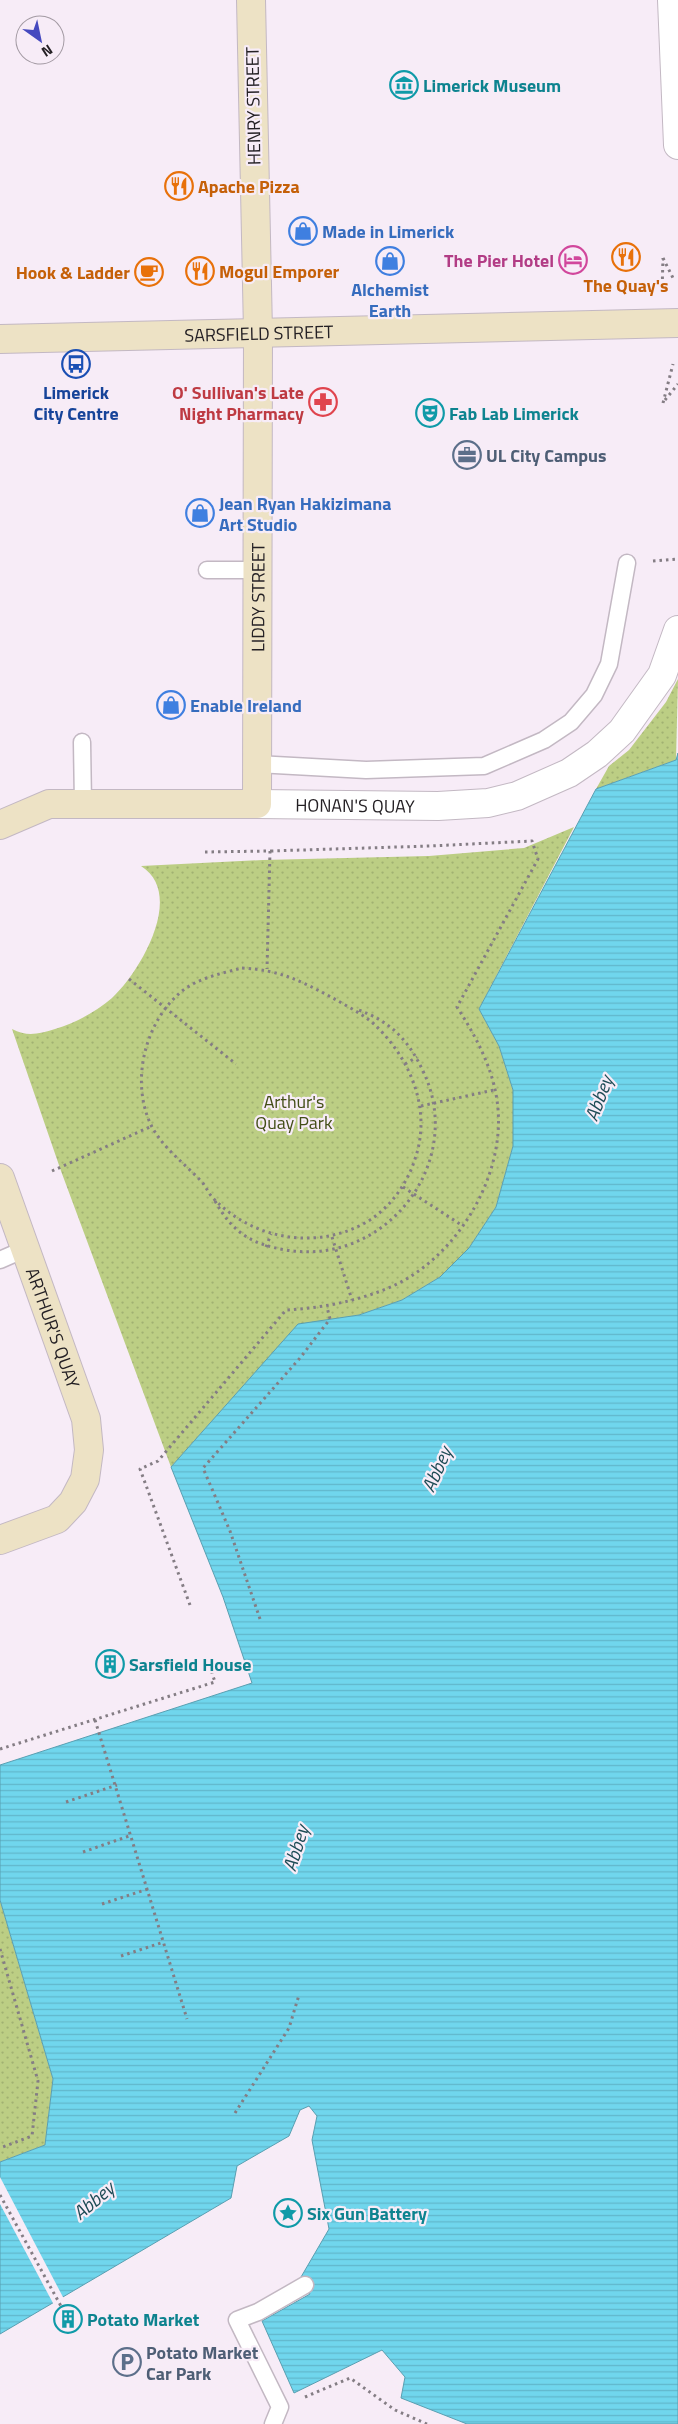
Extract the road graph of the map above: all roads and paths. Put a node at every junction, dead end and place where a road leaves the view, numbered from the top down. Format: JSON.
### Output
{"nodes":[{"id":1,"x":251,"y":0,"type":"edge"},
{"id":2,"x":672,"y":0,"type":"edge"},
{"id":3,"x":678,"y":144,"type":"edge"},
{"id":4,"x":674,"y":280,"type":"dead end"},
{"id":5,"x":669,"y":315,"type":"edge"},
{"id":6,"x":258,"y":332,"type":"junction"},
{"id":7,"x":0,"y":339,"type":"edge"},
{"id":8,"x":673,"y":364,"type":"dead end"},
{"id":9,"x":678,"y":384,"type":"edge"},
{"id":10,"x":627,"y":563,"type":"dead end"},
{"id":11,"x":207,"y":570,"type":"dead end"},
{"id":12,"x":257,"y":570,"type":"junction"},
{"id":13,"x":678,"y":630,"type":"edge"},
{"id":14,"x":82,"y":742,"type":"dead end"},
{"id":15,"x":258,"y":764,"type":"junction"},
{"id":16,"x":83,"y":804,"type":"junction"},
{"id":17,"x":257,"y":804,"type":"junction"},
{"id":18,"x":0,"y":824,"type":"edge"},
{"id":19,"x":270,"y":851,"type":"junction"},
{"id":20,"x":205,"y":852,"type":"dead end"},
{"id":21,"x":267,"y":969,"type":"junction"},
{"id":22,"x":129,"y":979,"type":"dead end"},
{"id":23,"x":352,"y":1008,"type":"junction"},
{"id":24,"x":166,"y":1010,"type":"junction"},
{"id":25,"x":417,"y":1057,"type":"junction"},
{"id":26,"x":236,"y":1064,"type":"dead end"},
{"id":27,"x":405,"y":1064,"type":"junction"},
{"id":28,"x":494,"y":1090,"type":"junction"},
{"id":29,"x":434,"y":1102,"type":"junction"},
{"id":30,"x":421,"y":1106,"type":"junction"},
{"id":31,"x":152,"y":1126,"type":"junction"},
{"id":32,"x":52,"y":1171,"type":"dead end"},
{"id":33,"x":0,"y":1178,"type":"edge"},
{"id":34,"x":403,"y":1187,"type":"junction"},
{"id":35,"x":414,"y":1194,"type":"junction"},
{"id":36,"x":213,"y":1198,"type":"junction"},
{"id":37,"x":462,"y":1226,"type":"junction"},
{"id":38,"x":271,"y":1234,"type":"junction"},
{"id":39,"x":332,"y":1237,"type":"junction"},
{"id":40,"x":266,"y":1247,"type":"junction"},
{"id":41,"x":25,"y":1249,"type":"junction"},
{"id":42,"x":336,"y":1249,"type":"junction"},
{"id":43,"x":0,"y":1260,"type":"edge"},
{"id":44,"x":352,"y":1300,"type":"junction"},
{"id":45,"x":327,"y":1307,"type":"junction"},
{"id":46,"x":0,"y":1540,"type":"edge"},
{"id":47,"x":190,"y":1605,"type":"dead end"},
{"id":48,"x":260,"y":1620,"type":"dead end"},
{"id":49,"x":210,"y":1667,"type":"dead end"},
{"id":50,"x":95,"y":1720,"type":"junction"},
{"id":51,"x":0,"y":1750,"type":"edge"},
{"id":52,"x":117,"y":1785,"type":"junction"},
{"id":53,"x":66,"y":1802,"type":"dead end"},
{"id":54,"x":132,"y":1835,"type":"junction"},
{"id":55,"x":83,"y":1852,"type":"dead end"},
{"id":56,"x":148,"y":1889,"type":"junction"},
{"id":57,"x":102,"y":1904,"type":"dead end"},
{"id":58,"x":164,"y":1942,"type":"junction"},
{"id":59,"x":0,"y":1949,"type":"edge"},
{"id":60,"x":121,"y":1956,"type":"dead end"},
{"id":61,"x":298,"y":1995,"type":"dead end"},
{"id":62,"x":187,"y":2019,"type":"dead end"},
{"id":63,"x":236,"y":2113,"type":"dead end"},
{"id":64,"x":0,"y":2148,"type":"edge"},
{"id":65,"x":0,"y":2195,"type":"edge"},
{"id":66,"x":305,"y":2285,"type":"dead end"},
{"id":67,"x":62,"y":2308,"type":"dead end"},
{"id":68,"x":280,"y":2407,"type":"junction"},
{"id":69,"x":273,"y":2424,"type":"edge"},
{"id":70,"x":427,"y":2424,"type":"edge"}],
"edges":[{"from":1,"to":6,"type":"main road","name":"HENRY STREET"},
{"from":2,"to":3,"type":"street"},
{"from":4,"to":5,"type":"path"},
{"from":5,"to":6,"type":"main road","name":"SARSFIELD STREET"},
{"from":6,"to":7,"type":"main road","name":"SARSFIELD STREET"},
{"from":6,"to":12,"type":"main road","name":"LIDDY STREET"},
{"from":8,"to":9,"type":"path"},
{"from":10,"to":15,"type":"lane"},
{"from":11,"to":12,"type":"lane"},
{"from":12,"to":15,"type":"main road","name":"LIDDY STREET"},
{"from":13,"to":17,"type":"street","name":"HONAN'S QUAY"},
{"from":14,"to":16,"type":"lane"},
{"from":15,"to":17,"type":"main road","name":"LIDDY STREET"},
{"from":16,"to":17,"type":"main road","name":"HONAN'S QUAY"},
{"from":16,"to":18,"type":"main road","name":"HONAN'S QUAY"},
{"from":19,"to":20,"type":"path"},
{"from":19,"to":21,"type":"path"},
{"from":19,"to":28,"type":"path"},
{"from":21,"to":23,"type":"path"},
{"from":21,"to":24,"type":"path"},
{"from":22,"to":24,"type":"path"},
{"from":23,"to":25,"type":"path"},
{"from":23,"to":27,"type":"path"},
{"from":24,"to":26,"type":"path"},
{"from":24,"to":31,"type":"path"},
{"from":25,"to":27,"type":"path"},
{"from":25,"to":29,"type":"path"},
{"from":27,"to":30,"type":"path"},
{"from":28,"to":29,"type":"path"},
{"from":28,"to":37,"type":"path"},
{"from":29,"to":30,"type":"path"},
{"from":29,"to":35,"type":"path"},
{"from":30,"to":34,"type":"path"},
{"from":31,"to":32,"type":"path"},
{"from":31,"to":36,"type":"path"},
{"from":33,"to":41,"type":"main road","name":"ARTHUR'S QUAY"},
{"from":34,"to":35,"type":"path"},
{"from":34,"to":39,"type":"path"},
{"from":35,"to":37,"type":"path"},
{"from":35,"to":42,"type":"path"},
{"from":36,"to":38,"type":"path"},
{"from":36,"to":40,"type":"path"},
{"from":37,"to":44,"type":"path"},
{"from":38,"to":39,"type":"path"},
{"from":38,"to":40,"type":"path"},
{"from":39,"to":42,"type":"path"},
{"from":40,"to":42,"type":"path"},
{"from":41,"to":43,"type":"lane"},
{"from":41,"to":46,"type":"main road","name":"ARTHUR'S QUAY"},
{"from":42,"to":44,"type":"path"},
{"from":44,"to":45,"type":"path"},
{"from":45,"to":47,"type":"path"},
{"from":45,"to":48,"type":"path"},
{"from":49,"to":50,"type":"path"},
{"from":50,"to":51,"type":"path"},
{"from":50,"to":52,"type":"path"},
{"from":52,"to":53,"type":"path"},
{"from":52,"to":54,"type":"path"},
{"from":54,"to":55,"type":"path"},
{"from":54,"to":56,"type":"path"},
{"from":56,"to":57,"type":"path"},
{"from":56,"to":58,"type":"path"},
{"from":58,"to":60,"type":"path"},
{"from":58,"to":62,"type":"path"},
{"from":59,"to":64,"type":"path"},
{"from":61,"to":63,"type":"path"},
{"from":65,"to":67,"type":"path"},
{"from":66,"to":68,"type":"lane"},
{"from":68,"to":69,"type":"lane"},
{"from":68,"to":70,"type":"path"}]}
